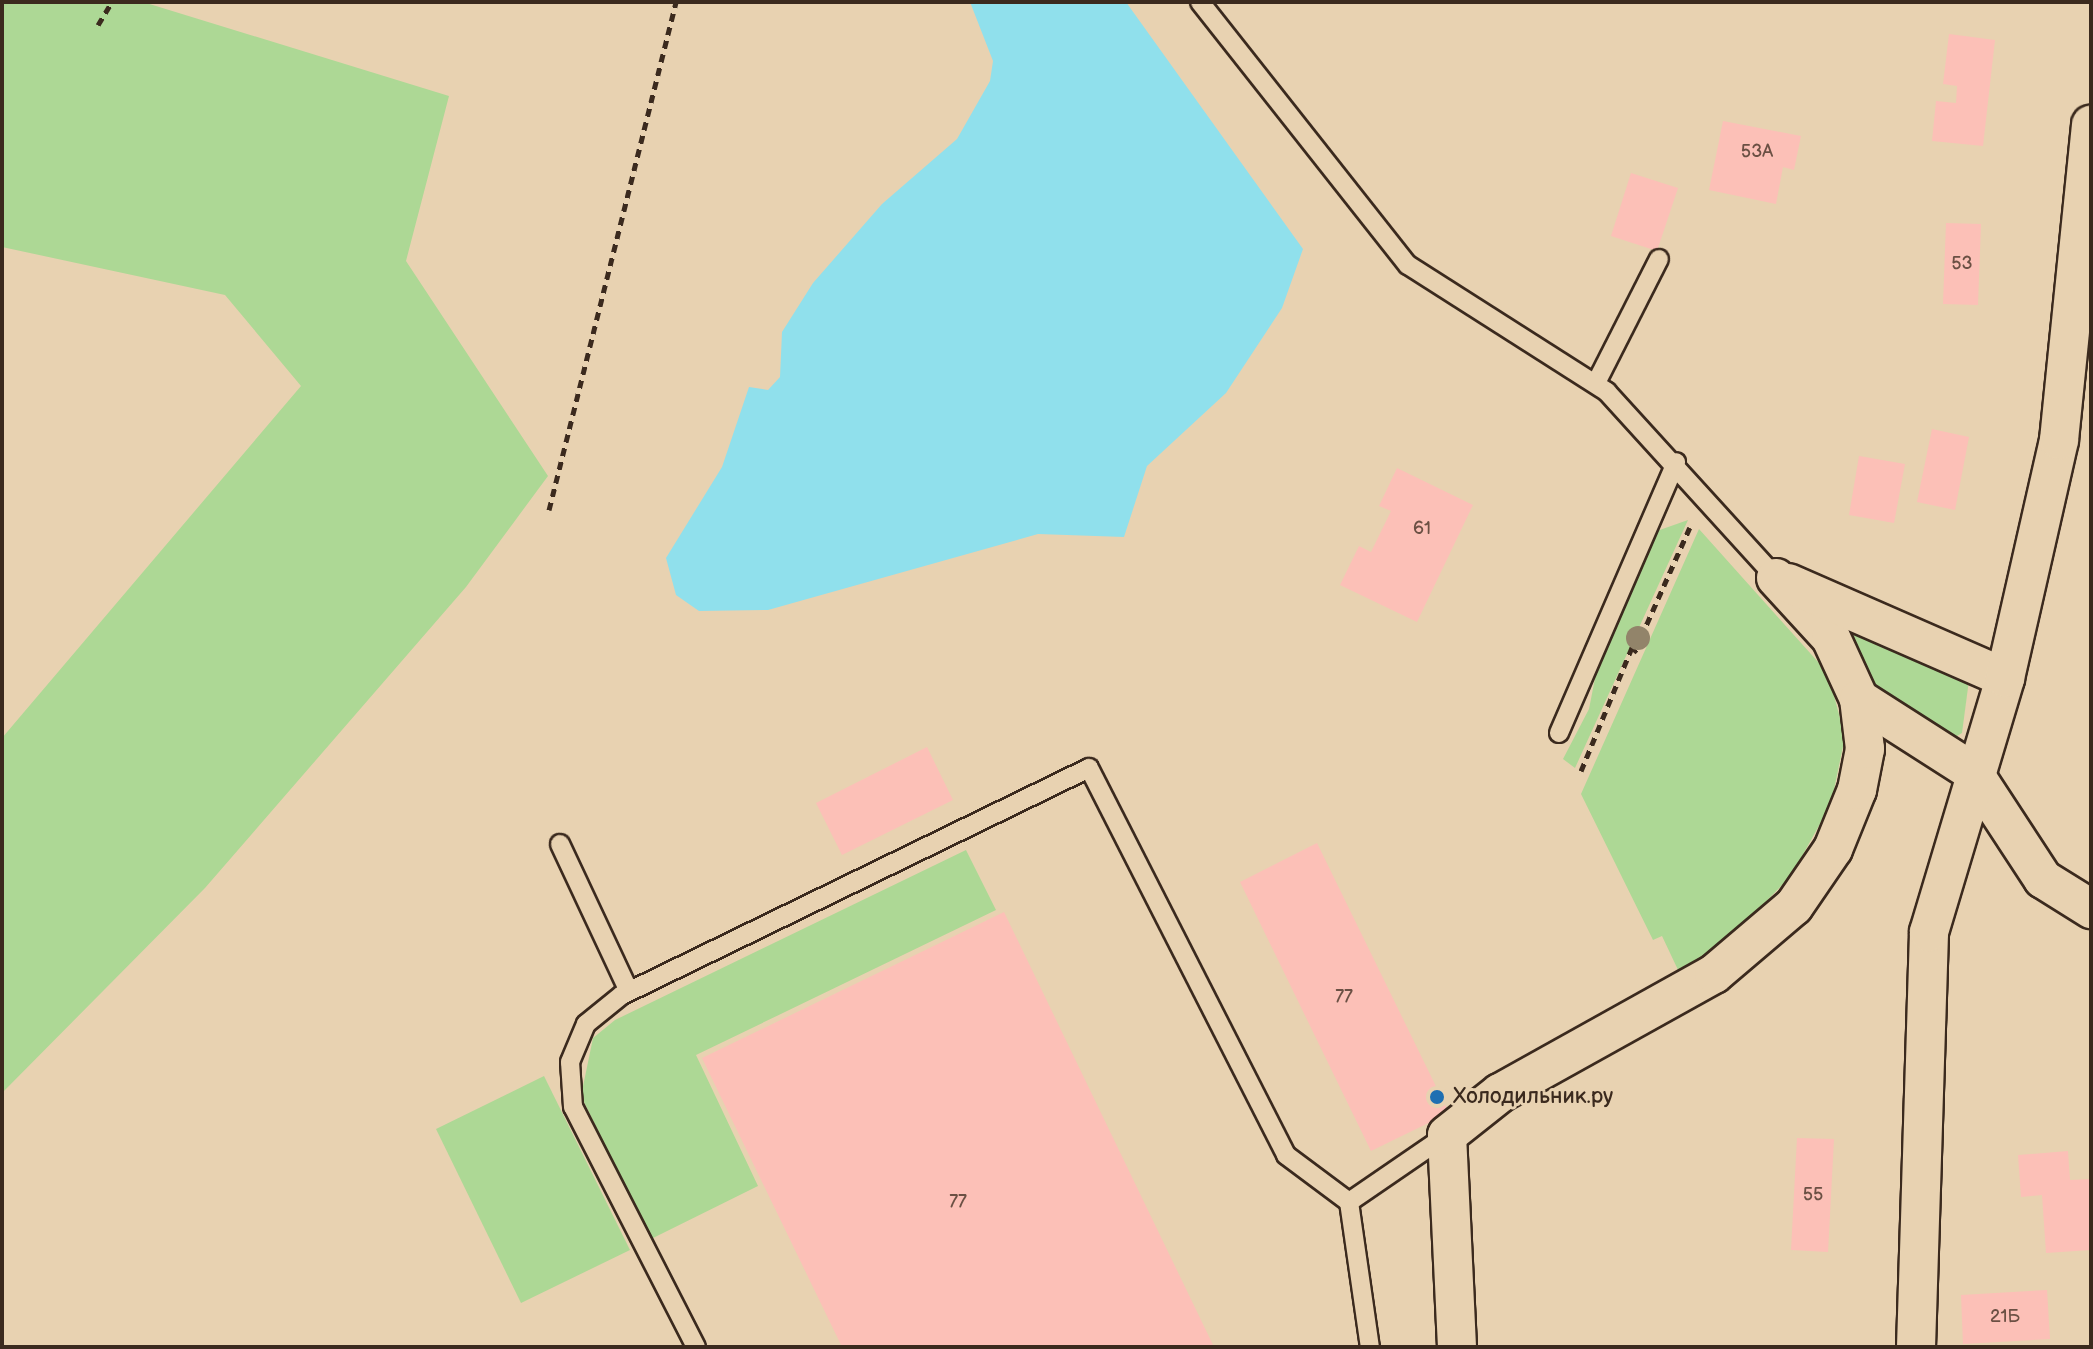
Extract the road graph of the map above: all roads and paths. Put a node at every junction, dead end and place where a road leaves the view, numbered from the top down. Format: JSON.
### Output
{"nodes":[{"id":1,"x":112,"y":2,"type":"edge"},
{"id":2,"x":676,"y":2,"type":"edge"},
{"id":3,"x":1200,"y":2,"type":"edge"},
{"id":4,"x":98,"y":25,"type":"dead end"},
{"id":5,"x":2091,"y":125,"type":"edge"},
{"id":6,"x":1659,"y":259,"type":"dead end"},
{"id":7,"x":1596,"y":383,"type":"junction"},
{"id":8,"x":1676,"y":462,"type":"junction"},
{"id":9,"x":549,"y":510,"type":"dead end"},
{"id":10,"x":1690,"y":527,"type":"dead end"},
{"id":11,"x":1776,"y":578,"type":"junction"},
{"id":12,"x":1641,"y":637,"type":"dead end"},
{"id":13,"x":1634,"y":652,"type":"dead end"},
{"id":14,"x":2005,"y":678,"type":"junction"},
{"id":15,"x":1859,"y":699,"type":"junction"},
{"id":16,"x":1559,"y":733,"type":"dead end"},
{"id":17,"x":1581,"y":771,"type":"dead end"},
{"id":18,"x":1973,"y":772,"type":"junction"},
{"id":19,"x":560,"y":844,"type":"dead end"},
{"id":20,"x":2091,"y":909,"type":"edge"},
{"id":21,"x":629,"y":991,"type":"junction"},
{"id":22,"x":1447,"y":1135,"type":"junction"},
{"id":23,"x":1349,"y":1202,"type":"junction"},
{"id":24,"x":696,"y":1347,"type":"edge"},
{"id":25,"x":1370,"y":1347,"type":"edge"},
{"id":26,"x":1457,"y":1347,"type":"edge"},
{"id":27,"x":1916,"y":1347,"type":"edge"}],
"edges":[{"from":1,"to":4,"type":"path"},
{"from":2,"to":9,"type":"path"},
{"from":3,"to":7,"type":"lane"},
{"from":5,"to":14,"type":"street"},
{"from":6,"to":7,"type":"lane"},
{"from":7,"to":8,"type":"lane"},
{"from":8,"to":11,"type":"lane"},
{"from":8,"to":16,"type":"lane"},
{"from":10,"to":12,"type":"path"},
{"from":11,"to":14,"type":"street"},
{"from":11,"to":15,"type":"street"},
{"from":13,"to":17,"type":"path"},
{"from":14,"to":18,"type":"street"},
{"from":15,"to":18,"type":"street"},
{"from":15,"to":22,"type":"street"},
{"from":18,"to":20,"type":"street"},
{"from":18,"to":27,"type":"street"},
{"from":19,"to":21,"type":"lane"},
{"from":21,"to":23,"type":"lane"},
{"from":21,"to":24,"type":"lane"},
{"from":22,"to":23,"type":"lane"},
{"from":22,"to":26,"type":"street"},
{"from":23,"to":25,"type":"lane"}]}
